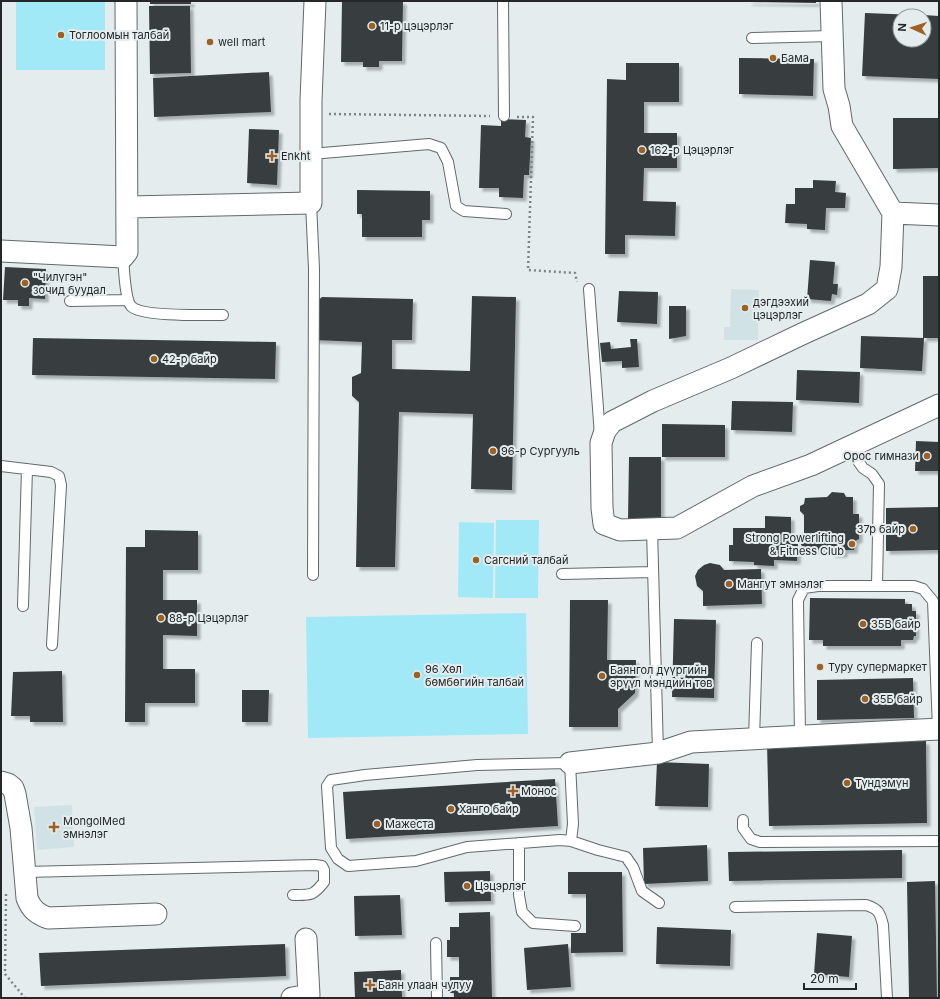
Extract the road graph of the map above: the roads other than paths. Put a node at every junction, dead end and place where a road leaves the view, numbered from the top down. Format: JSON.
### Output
{"nodes":[{"id":1,"x":126,"y":1,"type":"edge"},
{"id":2,"x":315,"y":1,"type":"edge"},
{"id":3,"x":503,"y":1,"type":"edge"},
{"id":4,"x":831,"y":1,"type":"edge"},
{"id":5,"x":832,"y":36,"type":"junction"},
{"id":6,"x":752,"y":38,"type":"dead end"},
{"id":7,"x":504,"y":116,"type":"road end"},
{"id":8,"x":311,"y":154,"type":"junction"},
{"id":9,"x":311,"y":203,"type":"junction"},
{"id":10,"x":128,"y":207,"type":"junction"},
{"id":11,"x":894,"y":213,"type":"junction"},
{"id":12,"x":506,"y":214,"type":"dead end"},
{"id":13,"x":939,"y":215,"type":"edge"},
{"id":14,"x":1,"y":251,"type":"edge"},
{"id":15,"x":123,"y":257,"type":"junction"},
{"id":16,"x":589,"y":290,"type":"road end"},
{"id":17,"x":128,"y":300,"type":"junction"},
{"id":18,"x":70,"y":301,"type":"dead end"},
{"id":19,"x":223,"y":315,"type":"dead end"},
{"id":20,"x":939,"y":405,"type":"edge"},
{"id":21,"x":601,"y":443,"type":"junction"},
{"id":22,"x":848,"y":447,"type":"junction"},
{"id":23,"x":1,"y":466,"type":"edge"},
{"id":24,"x":27,"y":469,"type":"junction"},
{"id":25,"x":652,"y":530,"type":"junction"},
{"id":26,"x":653,"y":572,"type":"junction"},
{"id":27,"x":562,"y":574,"type":"dead end"},
{"id":28,"x":313,"y":575,"type":"dead end"},
{"id":29,"x":877,"y":586,"type":"junction"},
{"id":30,"x":23,"y":606,"type":"dead end"},
{"id":31,"x":757,"y":643,"type":"dead end"},
{"id":32,"x":52,"y":644,"type":"dead end"},
{"id":33,"x":939,"y":729,"type":"edge"},
{"id":34,"x":800,"y":736,"type":"junction"},
{"id":35,"x":754,"y":739,"type":"junction"},
{"id":36,"x":658,"y":753,"type":"junction"},
{"id":37,"x":570,"y":763,"type":"junction"},
{"id":38,"x":1,"y":782,"type":"edge"},
{"id":39,"x":744,"y":820,"type":"dead end"},
{"id":40,"x":571,"y":841,"type":"junction"},
{"id":41,"x":939,"y":841,"type":"edge"},
{"id":42,"x":519,"y":843,"type":"junction"},
{"id":43,"x":25,"y":872,"type":"junction"},
{"id":44,"x":293,"y":895,"type":"dead end"},
{"id":45,"x":659,"y":902,"type":"dead end"},
{"id":46,"x":734,"y":907,"type":"dead end"},
{"id":47,"x":156,"y":914,"type":"dead end"},
{"id":48,"x":575,"y":926,"type":"dead end"},
{"id":49,"x":306,"y":939,"type":"dead end"},
{"id":50,"x":436,"y":943,"type":"dead end"},
{"id":51,"x":292,"y":998,"type":"edge"},
{"id":52,"x":437,"y":998,"type":"edge"},
{"id":53,"x":887,"y":998,"type":"edge"}],
"edges":[{"from":1,"to":10,"type":"street"},
{"from":2,"to":8,"type":"street"},
{"from":3,"to":7,"type":"lane"},
{"from":4,"to":5,"type":"street"},
{"from":5,"to":6,"type":"lane"},
{"from":5,"to":11,"type":"street"},
{"from":8,"to":9,"type":"street"},
{"from":8,"to":12,"type":"lane"},
{"from":9,"to":10,"type":"street"},
{"from":9,"to":28,"type":"lane"},
{"from":10,"to":15,"type":"street"},
{"from":11,"to":13,"type":"street"},
{"from":11,"to":21,"type":"street"},
{"from":14,"to":15,"type":"street"},
{"from":15,"to":17,"type":"lane"},
{"from":16,"to":21,"type":"lane"},
{"from":17,"to":18,"type":"lane"},
{"from":17,"to":19,"type":"lane"},
{"from":20,"to":22,"type":"street"},
{"from":21,"to":25,"type":"street"},
{"from":22,"to":25,"type":"street"},
{"from":22,"to":29,"type":"lane"},
{"from":23,"to":24,"type":"lane"},
{"from":24,"to":30,"type":"lane"},
{"from":24,"to":32,"type":"lane"},
{"from":25,"to":26,"type":"lane"},
{"from":26,"to":27,"type":"lane"},
{"from":26,"to":36,"type":"lane"},
{"from":29,"to":33,"type":"lane"},
{"from":29,"to":34,"type":"lane"},
{"from":31,"to":35,"type":"lane"},
{"from":33,"to":34,"type":"street"},
{"from":34,"to":35,"type":"street"},
{"from":35,"to":36,"type":"street"},
{"from":36,"to":37,"type":"street"},
{"from":37,"to":40,"type":"lane"},
{"from":37,"to":42,"type":"lane"},
{"from":38,"to":43,"type":"street"},
{"from":39,"to":41,"type":"lane"},
{"from":40,"to":42,"type":"lane"},
{"from":40,"to":45,"type":"lane"},
{"from":42,"to":48,"type":"lane"},
{"from":43,"to":44,"type":"lane"},
{"from":43,"to":47,"type":"street"},
{"from":46,"to":53,"type":"lane"},
{"from":49,"to":51,"type":"street"},
{"from":50,"to":52,"type":"lane"}]}
